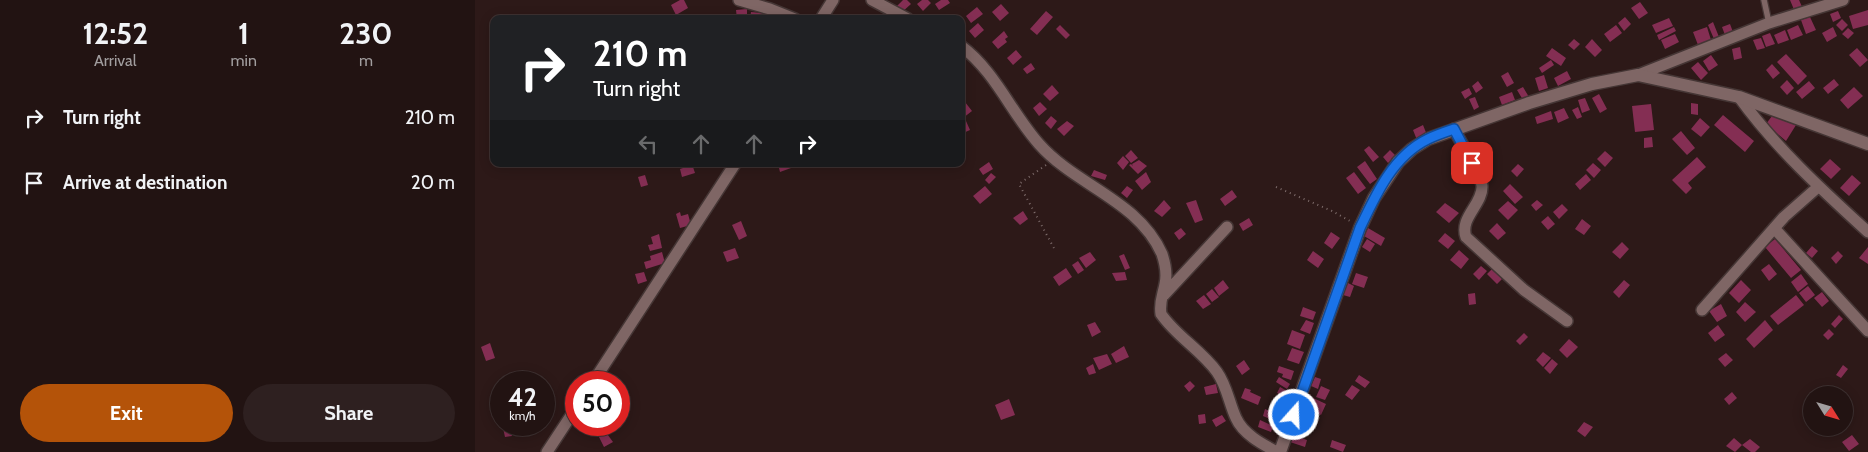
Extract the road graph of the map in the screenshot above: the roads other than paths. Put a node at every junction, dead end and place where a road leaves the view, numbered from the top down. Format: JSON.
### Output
{"nodes":[{"id":1,"x":739,"y":0,"type":"edge"},
{"id":2,"x":833,"y":0,"type":"edge"},
{"id":3,"x":872,"y":0,"type":"edge"},
{"id":4,"x":1764,"y":0,"type":"edge"},
{"id":5,"x":1843,"y":0,"type":"edge"},
{"id":6,"x":786,"y":15,"type":"edge"},
{"id":7,"x":824,"y":15,"type":"edge"},
{"id":8,"x":900,"y":15,"type":"edge"},
{"id":9,"x":1769,"y":23,"type":"junction"},
{"id":10,"x":965,"y":49,"type":"edge"},
{"id":11,"x":1637,"y":75,"type":"junction"},
{"id":12,"x":1739,"y":96,"type":"junction"},
{"id":13,"x":1454,"y":129,"type":"junction"},
{"id":14,"x":1868,"y":144,"type":"edge"},
{"id":15,"x":733,"y":167,"type":"edge"},
{"id":16,"x":1818,"y":187,"type":"junction"},
{"id":17,"x":1227,"y":227,"type":"dead end"},
{"id":18,"x":1774,"y":228,"type":"junction"},
{"id":19,"x":1868,"y":232,"type":"edge"},
{"id":20,"x":1161,"y":298,"type":"junction"},
{"id":21,"x":1702,"y":310,"type":"dead end"},
{"id":22,"x":1567,"y":321,"type":"dead end"},
{"id":23,"x":1866,"y":325,"type":"edge"},
{"id":24,"x":600,"y":371,"type":"edge"},
{"id":25,"x":565,"y":425,"type":"edge"},
{"id":26,"x":547,"y":452,"type":"edge"},
{"id":27,"x":1277,"y":452,"type":"edge"},
{"id":28,"x":1280,"y":452,"type":"edge"}],
"edges":[{"from":1,"to":6,"type":"street"},
{"from":2,"to":7,"type":"street"},
{"from":3,"to":8,"type":"street"},
{"from":4,"to":9,"type":"lane"},
{"from":5,"to":9,"type":"street"},
{"from":9,"to":11,"type":"street"},
{"from":10,"to":20,"type":"street"},
{"from":11,"to":12,"type":"main road"},
{"from":11,"to":13,"type":"main road"},
{"from":12,"to":14,"type":"main road"},
{"from":12,"to":16,"type":"street"},
{"from":13,"to":22,"type":"street"},
{"from":13,"to":28,"type":"main road"},
{"from":15,"to":24,"type":"street"},
{"from":16,"to":18,"type":"street"},
{"from":16,"to":19,"type":"street"},
{"from":17,"to":20,"type":"street"},
{"from":18,"to":21,"type":"street"},
{"from":18,"to":23,"type":"street"},
{"from":20,"to":27,"type":"street"},
{"from":25,"to":26,"type":"street"}]}
